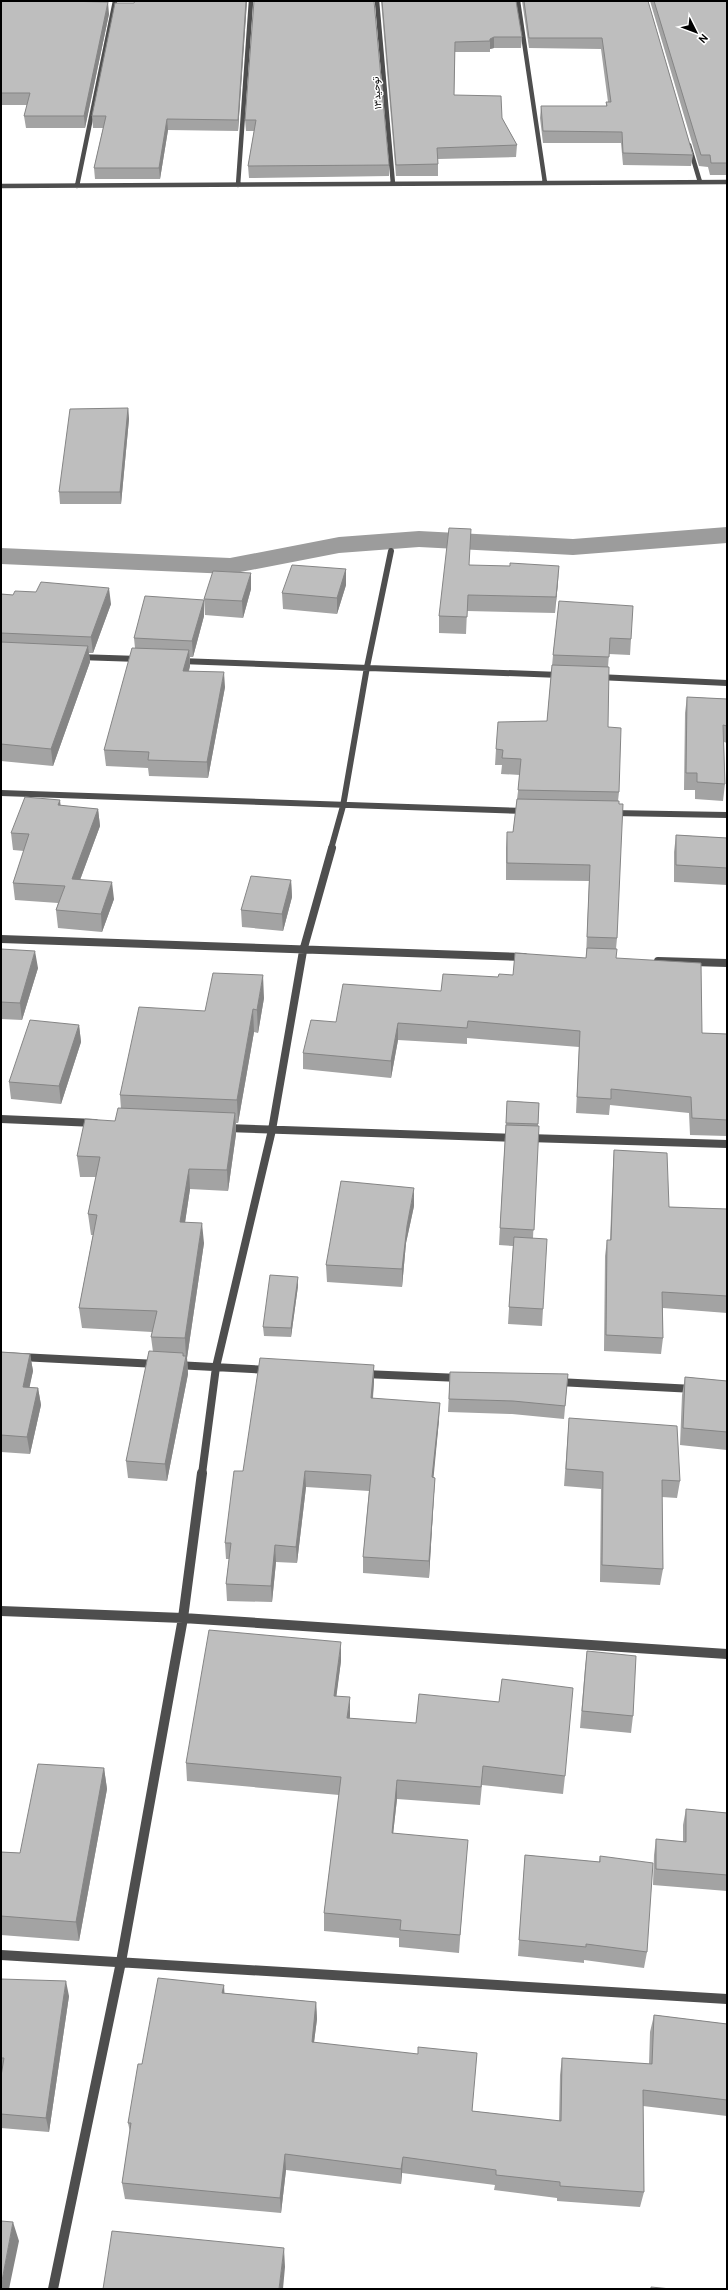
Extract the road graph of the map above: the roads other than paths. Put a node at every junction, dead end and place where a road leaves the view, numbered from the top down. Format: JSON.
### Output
{"nodes":[{"id":1,"x":115,"y":1,"type":"edge"},
{"id":2,"x":250,"y":1,"type":"edge"},
{"id":3,"x":377,"y":1,"type":"edge"},
{"id":4,"x":518,"y":1,"type":"edge"},
{"id":5,"x":687,"y":137,"type":"edge"},
{"id":6,"x":700,"y":182,"type":"junction"},
{"id":7,"x":727,"y":182,"type":"edge"},
{"id":8,"x":545,"y":183,"type":"junction"},
{"id":9,"x":393,"y":184,"type":"junction"},
{"id":10,"x":238,"y":185,"type":"junction"},
{"id":11,"x":1,"y":186,"type":"edge"},
{"id":12,"x":77,"y":186,"type":"junction"},
{"id":13,"x":391,"y":551,"type":"dead end"},
{"id":14,"x":73,"y":657,"type":"edge"},
{"id":15,"x":144,"y":659,"type":"edge"},
{"id":16,"x":176,"y":660,"type":"edge"},
{"id":17,"x":367,"y":667,"type":"junction"},
{"id":18,"x":570,"y":676,"type":"edge"},
{"id":19,"x":594,"y":677,"type":"edge"},
{"id":20,"x":727,"y":683,"type":"edge"},
{"id":21,"x":1,"y":794,"type":"edge"},
{"id":22,"x":343,"y":806,"type":"junction"},
{"id":23,"x":535,"y":811,"type":"edge"},
{"id":24,"x":607,"y":813,"type":"edge"},
{"id":25,"x":727,"y":816,"type":"edge"},
{"id":26,"x":1,"y":939,"type":"edge"},
{"id":27,"x":303,"y":951,"type":"junction"},
{"id":28,"x":531,"y":957,"type":"edge"},
{"id":29,"x":648,"y":960,"type":"edge"},
{"id":30,"x":727,"y":963,"type":"edge"},
{"id":31,"x":1,"y":1119,"type":"edge"},
{"id":32,"x":105,"y":1123,"type":"edge"},
{"id":33,"x":216,"y":1128,"type":"edge"},
{"id":34,"x":272,"y":1130,"type":"junction"},
{"id":35,"x":727,"y":1144,"type":"edge"},
{"id":36,"x":1,"y":1356,"type":"edge"},
{"id":37,"x":216,"y":1367,"type":"junction"},
{"id":38,"x":280,"y":1370,"type":"edge"},
{"id":39,"x":352,"y":1373,"type":"edge"},
{"id":40,"x":472,"y":1379,"type":"edge"},
{"id":41,"x":551,"y":1382,"type":"edge"},
{"id":42,"x":703,"y":1389,"type":"edge"},
{"id":43,"x":1,"y":1612,"type":"edge"},
{"id":44,"x":183,"y":1618,"type":"junction"},
{"id":45,"x":727,"y":1654,"type":"edge"},
{"id":46,"x":1,"y":1955,"type":"edge"},
{"id":47,"x":121,"y":1962,"type":"junction"},
{"id":48,"x":727,"y":1999,"type":"edge"},
{"id":49,"x":53,"y":2289,"type":"edge"}],
"edges":[{"from":1,"to":12,"type":"street"},
{"from":2,"to":10,"type":"street"},
{"from":3,"to":9,"type":"street","name":"توحید۱۳"},
{"from":4,"to":8,"type":"street"},
{"from":5,"to":6,"type":"street"},
{"from":6,"to":7,"type":"street"},
{"from":6,"to":8,"type":"street"},
{"from":8,"to":9,"type":"street"},
{"from":9,"to":10,"type":"street"},
{"from":10,"to":12,"type":"street"},
{"from":11,"to":12,"type":"street"},
{"from":13,"to":17,"type":"street"},
{"from":14,"to":15,"type":"street"},
{"from":16,"to":17,"type":"street"},
{"from":17,"to":18,"type":"street"},
{"from":17,"to":22,"type":"street"},
{"from":19,"to":20,"type":"street"},
{"from":21,"to":22,"type":"street"},
{"from":22,"to":23,"type":"street"},
{"from":22,"to":27,"type":"street"},
{"from":24,"to":25,"type":"street"},
{"from":26,"to":27,"type":"street"},
{"from":27,"to":28,"type":"street"},
{"from":27,"to":34,"type":"street"},
{"from":29,"to":30,"type":"street"},
{"from":31,"to":32,"type":"street"},
{"from":33,"to":34,"type":"street"},
{"from":34,"to":35,"type":"street"},
{"from":34,"to":37,"type":"street"},
{"from":36,"to":37,"type":"street"},
{"from":37,"to":38,"type":"street"},
{"from":37,"to":44,"type":"street"},
{"from":39,"to":40,"type":"street"},
{"from":41,"to":42,"type":"street"},
{"from":43,"to":44,"type":"street"},
{"from":44,"to":45,"type":"street"},
{"from":44,"to":47,"type":"street"},
{"from":46,"to":47,"type":"street"},
{"from":47,"to":48,"type":"street"},
{"from":47,"to":49,"type":"street"}]}
